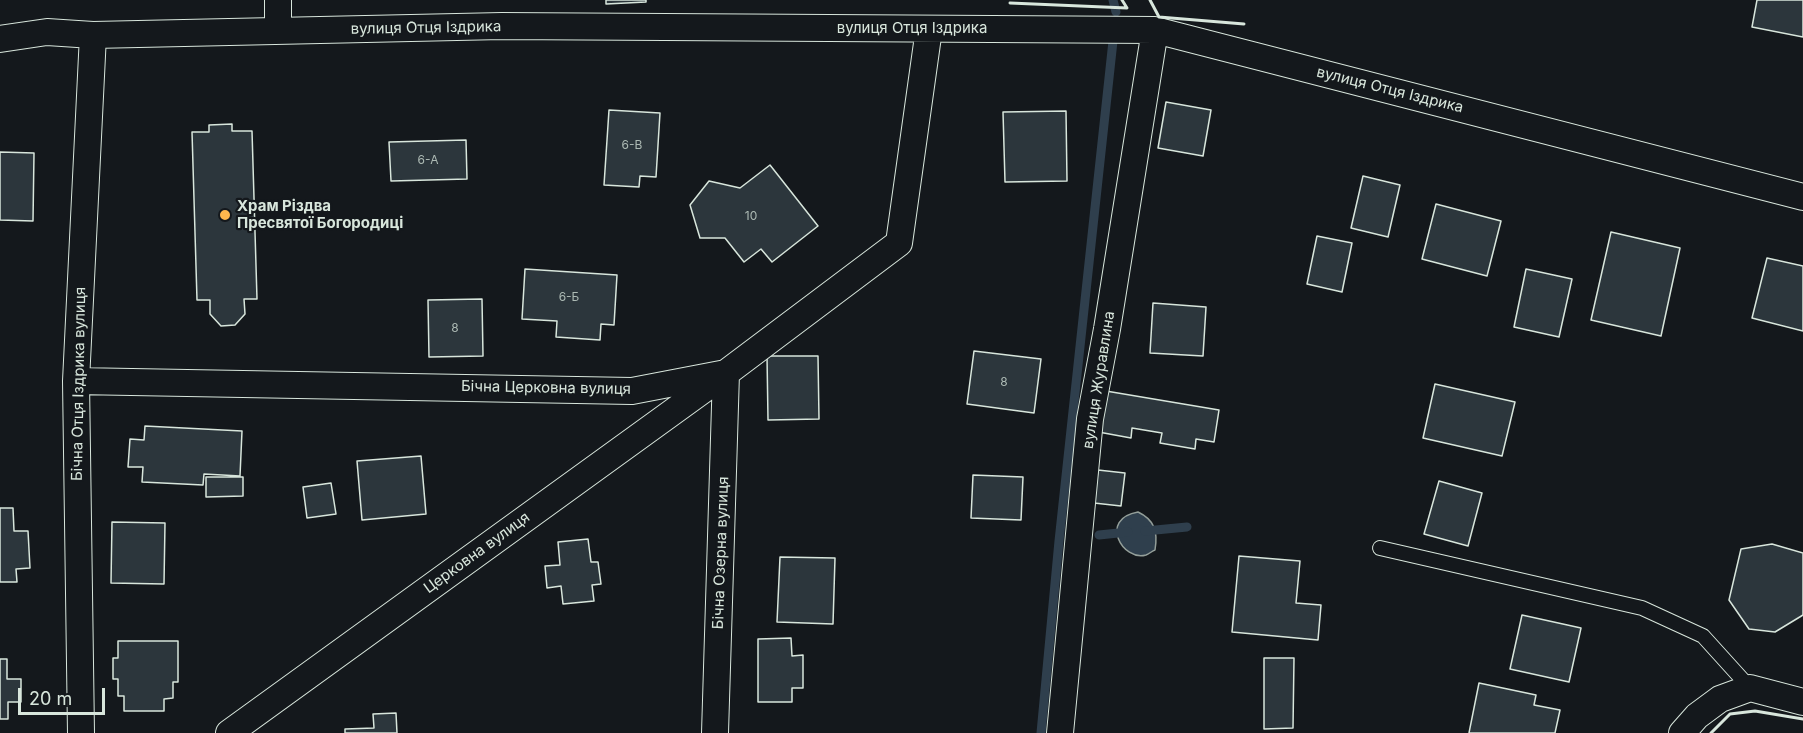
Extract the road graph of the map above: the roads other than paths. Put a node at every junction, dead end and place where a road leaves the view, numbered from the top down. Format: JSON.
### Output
{"nodes":[{"id":1,"x":278,"y":0,"type":"edge"},
{"id":2,"x":929,"y":28,"type":"junction"},
{"id":3,"x":1155,"y":30,"type":"junction"},
{"id":4,"x":278,"y":31,"type":"junction"},
{"id":5,"x":93,"y":35,"type":"junction"},
{"id":6,"x":0,"y":39,"type":"edge"},
{"id":7,"x":1803,"y":197,"type":"edge"},
{"id":8,"x":726,"y":373,"type":"junction"},
{"id":9,"x":76,"y":381,"type":"junction"},
{"id":10,"x":1380,"y":548,"type":"dead end"},
{"id":11,"x":1750,"y":688,"type":"junction"},
{"id":12,"x":1803,"y":702,"type":"edge"},
{"id":13,"x":81,"y":733,"type":"edge"},
{"id":14,"x":229,"y":733,"type":"edge"},
{"id":15,"x":715,"y":733,"type":"edge"},
{"id":16,"x":1060,"y":733,"type":"edge"},
{"id":17,"x":1682,"y":733,"type":"edge"}],
"edges":[{"from":1,"to":4,"type":"street"},
{"from":2,"to":3,"type":"street","name":"вулиця Отця Іздрика"},
{"from":2,"to":4,"type":"street","name":"вулиця Отця Іздрика"},
{"from":2,"to":8,"type":"street","name":"Бічна Церковна вулиця"},
{"from":3,"to":7,"type":"street","name":"вулиця Отця Іздрика"},
{"from":3,"to":16,"type":"street","name":"вулиця Журавлина"},
{"from":4,"to":5,"type":"street","name":"вулиця Отця Іздрика"},
{"from":5,"to":6,"type":"street","name":"вулиця Отця Іздрика"},
{"from":5,"to":9,"type":"street","name":"Бічна Отця Іздрика вулиця"},
{"from":8,"to":9,"type":"street","name":"Бічна Церковна вулиця"},
{"from":8,"to":14,"type":"street","name":"Церковна вулиця"},
{"from":8,"to":15,"type":"street","name":"Бічна Озерна вулиця"},
{"from":9,"to":13,"type":"street","name":"Бічна Отця Іздрика вулиця"},
{"from":10,"to":11,"type":"lane"},
{"from":11,"to":12,"type":"street"},
{"from":11,"to":17,"type":"street"}]}
